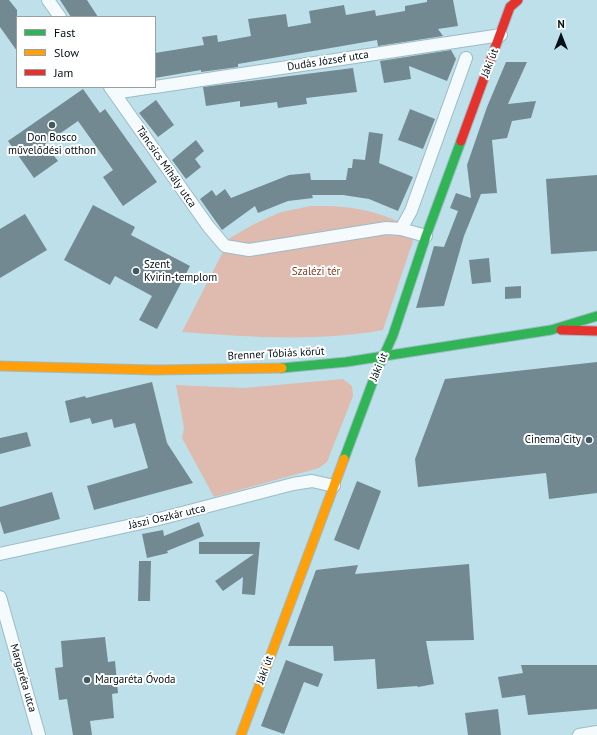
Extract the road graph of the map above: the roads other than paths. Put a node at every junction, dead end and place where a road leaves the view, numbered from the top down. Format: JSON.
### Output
{"nodes":[{"id":1,"x":48,"y":0,"type":"edge"},
{"id":2,"x":518,"y":0,"type":"edge"},
{"id":3,"x":59,"y":16,"type":"edge"},
{"id":4,"x":501,"y":35,"type":"junction"},
{"id":5,"x":466,"y":58,"type":"dead end"},
{"id":6,"x":156,"y":87,"type":"edge"},
{"id":7,"x":140,"y":88,"type":"edge"},
{"id":8,"x":112,"y":90,"type":"edge"},
{"id":9,"x":402,"y":229,"type":"junction"},
{"id":10,"x":426,"y":236,"type":"junction"},
{"id":11,"x":597,"y":316,"type":"edge"},
{"id":12,"x":551,"y":330,"type":"junction"},
{"id":13,"x":597,"y":331,"type":"edge"},
{"id":14,"x":384,"y":356,"type":"junction"},
{"id":15,"x":0,"y":366,"type":"edge"},
{"id":16,"x":334,"y":486,"type":"junction"},
{"id":17,"x":0,"y":554,"type":"edge"},
{"id":18,"x":0,"y":597,"type":"edge"},
{"id":19,"x":597,"y":732,"type":"edge"},
{"id":20,"x":39,"y":735,"type":"edge"},
{"id":21,"x":241,"y":735,"type":"edge"},
{"id":22,"x":579,"y":735,"type":"edge"}],
"edges":[{"from":1,"to":3,"type":"street"},
{"from":2,"to":4,"type":"street","name":"Jáki út"},
{"from":4,"to":6,"type":"street","name":"Dudás József utca"},
{"from":4,"to":10,"type":"street","name":"Jáki út"},
{"from":5,"to":9,"type":"street"},
{"from":7,"to":8,"type":"street","name":"Dudás József utca"},
{"from":8,"to":9,"type":"street","name":"Táncsics Mihály utca"},
{"from":9,"to":10,"type":"street"},
{"from":10,"to":14,"type":"street","name":"Jáki út"},
{"from":11,"to":12,"type":"street","name":"Brenner Tóbiás körút"},
{"from":12,"to":13,"type":"street","name":"Brenner Tóbiás körút"},
{"from":12,"to":14,"type":"street","name":"Brenner Tóbiás körút"},
{"from":14,"to":15,"type":"street","name":"Brenner Tóbiás körút"},
{"from":14,"to":16,"type":"street","name":"Jáki út"},
{"from":16,"to":17,"type":"street","name":"Jászi Oszkár utca"},
{"from":16,"to":21,"type":"street","name":"Jáki út"},
{"from":18,"to":20,"type":"street","name":"Margaréta utca"},
{"from":19,"to":22,"type":"street"}]}
